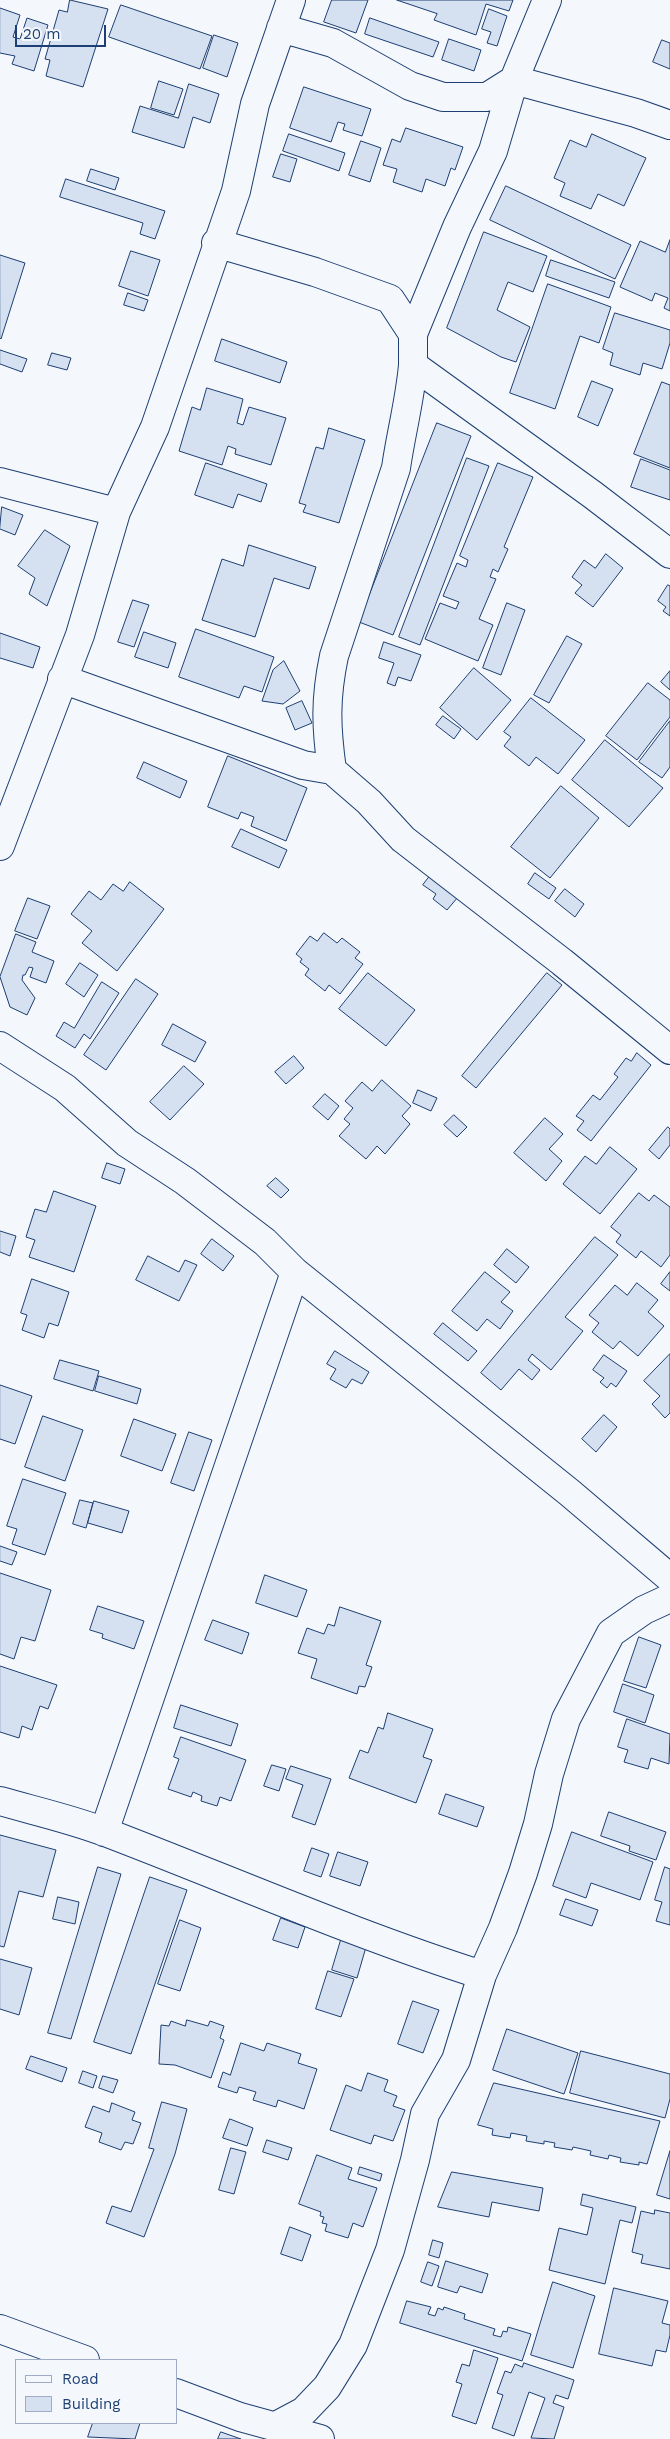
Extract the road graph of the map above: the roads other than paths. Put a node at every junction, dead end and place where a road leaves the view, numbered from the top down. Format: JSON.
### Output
{"nodes":[{"id":1,"x":291,"y":0,"type":"edge"},
{"id":2,"x":547,"y":0,"type":"edge"},
{"id":3,"x":281,"y":28,"type":"junction"},
{"id":4,"x":514,"y":80,"type":"junction"},
{"id":5,"x":670,"y":125,"type":"edge"},
{"id":6,"x":216,"y":243,"type":"junction"},
{"id":7,"x":413,"y":334,"type":"junction"},
{"id":8,"x":413,"y":365,"type":"junction"},
{"id":9,"x":0,"y":482,"type":"edge"},
{"id":10,"x":116,"y":512,"type":"junction"},
{"id":11,"x":670,"y":554,"type":"edge"},
{"id":12,"x":62,"y":679,"type":"junction"},
{"id":13,"x":332,"y":770,"type":"junction"},
{"id":14,"x":0,"y":846,"type":"edge"},
{"id":15,"x":0,"y":1046,"type":"edge"},
{"id":16,"x":670,"y":1050,"type":"edge"},
{"id":17,"x":295,"y":1272,"type":"junction"},
{"id":18,"x":670,"y":1578,"type":"edge"},
{"id":19,"x":670,"y":1598,"type":"edge"},
{"id":20,"x":0,"y":1801,"type":"edge"},
{"id":21,"x":104,"y":1832,"type":"junction"},
{"id":22,"x":482,"y":1975,"type":"junction"},
{"id":23,"x":1,"y":2332,"type":"edge"},
{"id":24,"x":81,"y":2359,"type":"edge"},
{"id":25,"x":178,"y":2394,"type":"edge"},
{"id":26,"x":274,"y":2427,"type":"junction"},
{"id":27,"x":320,"y":2439,"type":"edge"}],
"edges":[{"from":1,"to":3,"type":"street"},
{"from":2,"to":4,"type":"street"},
{"from":3,"to":4,"type":"street"},
{"from":3,"to":6,"type":"street"},
{"from":4,"to":5,"type":"street"},
{"from":4,"to":7,"type":"street"},
{"from":6,"to":7,"type":"street"},
{"from":6,"to":10,"type":"street"},
{"from":7,"to":8,"type":"street"},
{"from":8,"to":11,"type":"street"},
{"from":8,"to":13,"type":"street"},
{"from":9,"to":10,"type":"street"},
{"from":10,"to":12,"type":"street"},
{"from":12,"to":13,"type":"street"},
{"from":12,"to":14,"type":"street"},
{"from":13,"to":16,"type":"street"},
{"from":15,"to":17,"type":"street"},
{"from":17,"to":18,"type":"street"},
{"from":17,"to":21,"type":"street"},
{"from":19,"to":22,"type":"street"},
{"from":20,"to":21,"type":"street"},
{"from":21,"to":22,"type":"street"},
{"from":22,"to":26,"type":"street"},
{"from":23,"to":24,"type":"street"},
{"from":25,"to":26,"type":"street"},
{"from":26,"to":27,"type":"street"}]}
